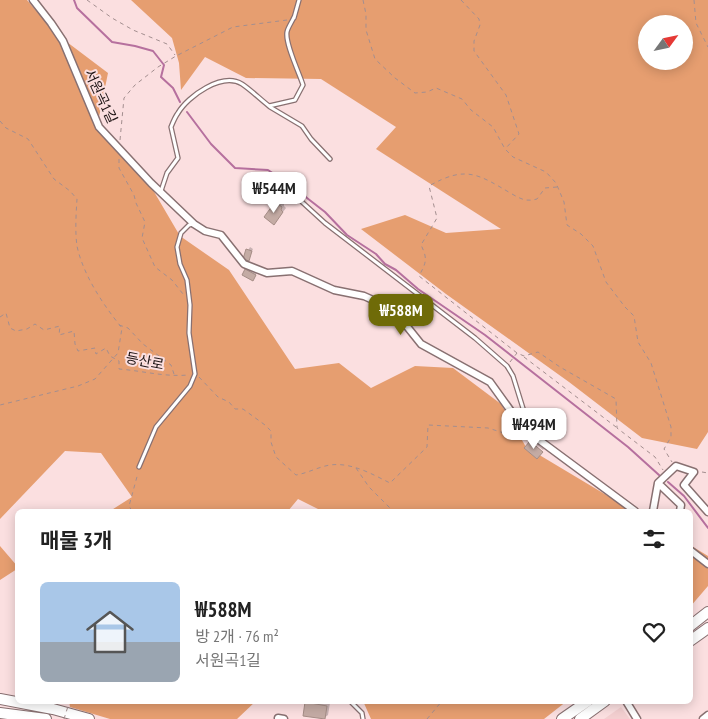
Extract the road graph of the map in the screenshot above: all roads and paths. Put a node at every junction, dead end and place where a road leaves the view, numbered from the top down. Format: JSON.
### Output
{"nodes":[{"id":1,"x":33,"y":0,"type":"edge"},
{"id":2,"x":87,"y":0,"type":"edge"},
{"id":3,"x":299,"y":0,"type":"edge"},
{"id":4,"x":363,"y":0,"type":"edge"},
{"id":5,"x":461,"y":0,"type":"edge"},
{"id":6,"x":694,"y":0,"type":"edge"},
{"id":7,"x":292,"y":18,"type":"junction"},
{"id":8,"x":708,"y":47,"type":"edge"},
{"id":9,"x":176,"y":56,"type":"junction"},
{"id":10,"x":269,"y":106,"type":"junction"},
{"id":11,"x":0,"y":121,"type":"edge"},
{"id":12,"x":119,"y":149,"type":"junction"},
{"id":13,"x":505,"y":149,"type":"junction"},
{"id":14,"x":330,"y":159,"type":"dead end"},
{"id":15,"x":557,"y":187,"type":"junction"},
{"id":16,"x":161,"y":191,"type":"junction"},
{"id":17,"x":302,"y":202,"type":"dead end"},
{"id":18,"x":194,"y":224,"type":"junction"},
{"id":19,"x":188,"y":301,"type":"junction"},
{"id":20,"x":0,"y":316,"type":"edge"},
{"id":21,"x":118,"y":324,"type":"junction"},
{"id":22,"x":517,"y":353,"type":"junction"},
{"id":23,"x":524,"y":356,"type":"junction"},
{"id":24,"x":115,"y":357,"type":"junction"},
{"id":25,"x":510,"y":363,"type":"dead end"},
{"id":26,"x":196,"y":374,"type":"junction"},
{"id":27,"x":174,"y":376,"type":"junction"},
{"id":28,"x":0,"y":405,"type":"edge"},
{"id":29,"x":523,"y":428,"type":"junction"},
{"id":30,"x":617,"y":428,"type":"junction"},
{"id":31,"x":139,"y":467,"type":"joint"},
{"id":32,"x":675,"y":467,"type":"junction"},
{"id":33,"x":356,"y":468,"type":"junction"},
{"id":34,"x":667,"y":475,"type":"junction"},
{"id":35,"x":658,"y":483,"type":"junction"},
{"id":36,"x":131,"y":509,"type":"edge"},
{"id":37,"x":391,"y":509,"type":"edge"},
{"id":38,"x":632,"y":509,"type":"edge"},
{"id":39,"x":653,"y":509,"type":"edge"},
{"id":40,"x":680,"y":509,"type":"edge"},
{"id":41,"x":708,"y":512,"type":"edge"},
{"id":42,"x":693,"y":552,"type":"edge"},
{"id":43,"x":708,"y":564,"type":"edge"},
{"id":44,"x":708,"y":612,"type":"edge"},
{"id":45,"x":693,"y":624,"type":"edge"},
{"id":46,"x":708,"y":628,"type":"edge"},
{"id":47,"x":693,"y":639,"type":"edge"},
{"id":48,"x":0,"y":699,"type":"edge"},
{"id":49,"x":15,"y":702,"type":"edge"},
{"id":50,"x":29,"y":704,"type":"edge"},
{"id":51,"x":68,"y":704,"type":"edge"},
{"id":52,"x":353,"y":704,"type":"edge"},
{"id":53,"x":440,"y":704,"type":"edge"},
{"id":54,"x":584,"y":704,"type":"edge"},
{"id":55,"x":601,"y":704,"type":"edge"},
{"id":56,"x":628,"y":704,"type":"edge"},
{"id":57,"x":0,"y":713,"type":"edge"},
{"id":58,"x":708,"y":716,"type":"edge"},
{"id":59,"x":278,"y":718,"type":"edge"},
{"id":60,"x":46,"y":719,"type":"edge"},
{"id":61,"x":64,"y":719,"type":"edge"},
{"id":62,"x":89,"y":719,"type":"edge"},
{"id":63,"x":284,"y":719,"type":"edge"},
{"id":64,"x":363,"y":719,"type":"edge"},
{"id":65,"x":427,"y":719,"type":"edge"},
{"id":66,"x":562,"y":719,"type":"edge"},
{"id":67,"x":580,"y":719,"type":"edge"},
{"id":68,"x":637,"y":719,"type":"edge"},
{"id":69,"x":703,"y":719,"type":"edge"}],
"edges":[{"from":1,"to":12,"type":"street","name":"서원곡1길"},
{"from":2,"to":9,"type":"path"},
{"from":3,"to":7,"type":"lane"},
{"from":4,"to":13,"type":"path"},
{"from":5,"to":13,"type":"path"},
{"from":6,"to":8,"type":"path"},
{"from":7,"to":9,"type":"path"},
{"from":7,"to":10,"type":"lane"},
{"from":9,"to":12,"type":"path"},
{"from":10,"to":14,"type":"lane"},
{"from":10,"to":16,"type":"lane"},
{"from":11,"to":21,"type":"path"},
{"from":12,"to":16,"type":"street","name":"서원곡1길"},
{"from":12,"to":19,"type":"path"},
{"from":13,"to":15,"type":"path"},
{"from":15,"to":22,"type":"path"},
{"from":15,"to":32,"type":"path"},
{"from":16,"to":18,"type":"street","name":"서원곡1길"},
{"from":17,"to":29,"type":"lane"},
{"from":18,"to":19,"type":"lane"},
{"from":18,"to":29,"type":"street","name":"서원곡1길"},
{"from":19,"to":26,"type":"lane"},
{"from":20,"to":24,"type":"path","name":"등산로"},
{"from":21,"to":24,"type":"path"},
{"from":21,"to":27,"type":"path"},
{"from":22,"to":23,"type":"path"},
{"from":22,"to":25,"type":"path"},
{"from":23,"to":30,"type":"path"},
{"from":23,"to":30,"type":"path"},
{"from":24,"to":27,"type":"path","name":"등산로"},
{"from":24,"to":28,"type":"path"},
{"from":26,"to":27,"type":"path","name":"등산로"},
{"from":26,"to":31,"type":"lane"},
{"from":26,"to":33,"type":"path"},
{"from":29,"to":33,"type":"path"},
{"from":29,"to":38,"type":"street","name":"서원곡1길"},
{"from":30,"to":34,"type":"path"},
{"from":31,"to":36,"type":"path"},
{"from":32,"to":34,"type":"street"},
{"from":32,"to":41,"type":"street"},
{"from":33,"to":37,"type":"path"},
{"from":34,"to":35,"type":"street"},
{"from":35,"to":39,"type":"street"},
{"from":35,"to":40,"type":"street"},
{"from":42,"to":43,"type":"street"},
{"from":44,"to":45,"type":"main road"},
{"from":46,"to":47,"type":"main road"},
{"from":48,"to":49,"type":"main road"},
{"from":50,"to":62,"type":"main road"},
{"from":51,"to":61,"type":"path","bridge":true},
{"from":52,"to":64,"type":"lane"},
{"from":53,"to":65,"type":"path"},
{"from":54,"to":66,"type":"main road"},
{"from":55,"to":67,"type":"main road"},
{"from":56,"to":68,"type":"street"},
{"from":57,"to":60,"type":"main road"},
{"from":58,"to":69,"type":"street"},
{"from":59,"to":63,"type":"street"}]}
